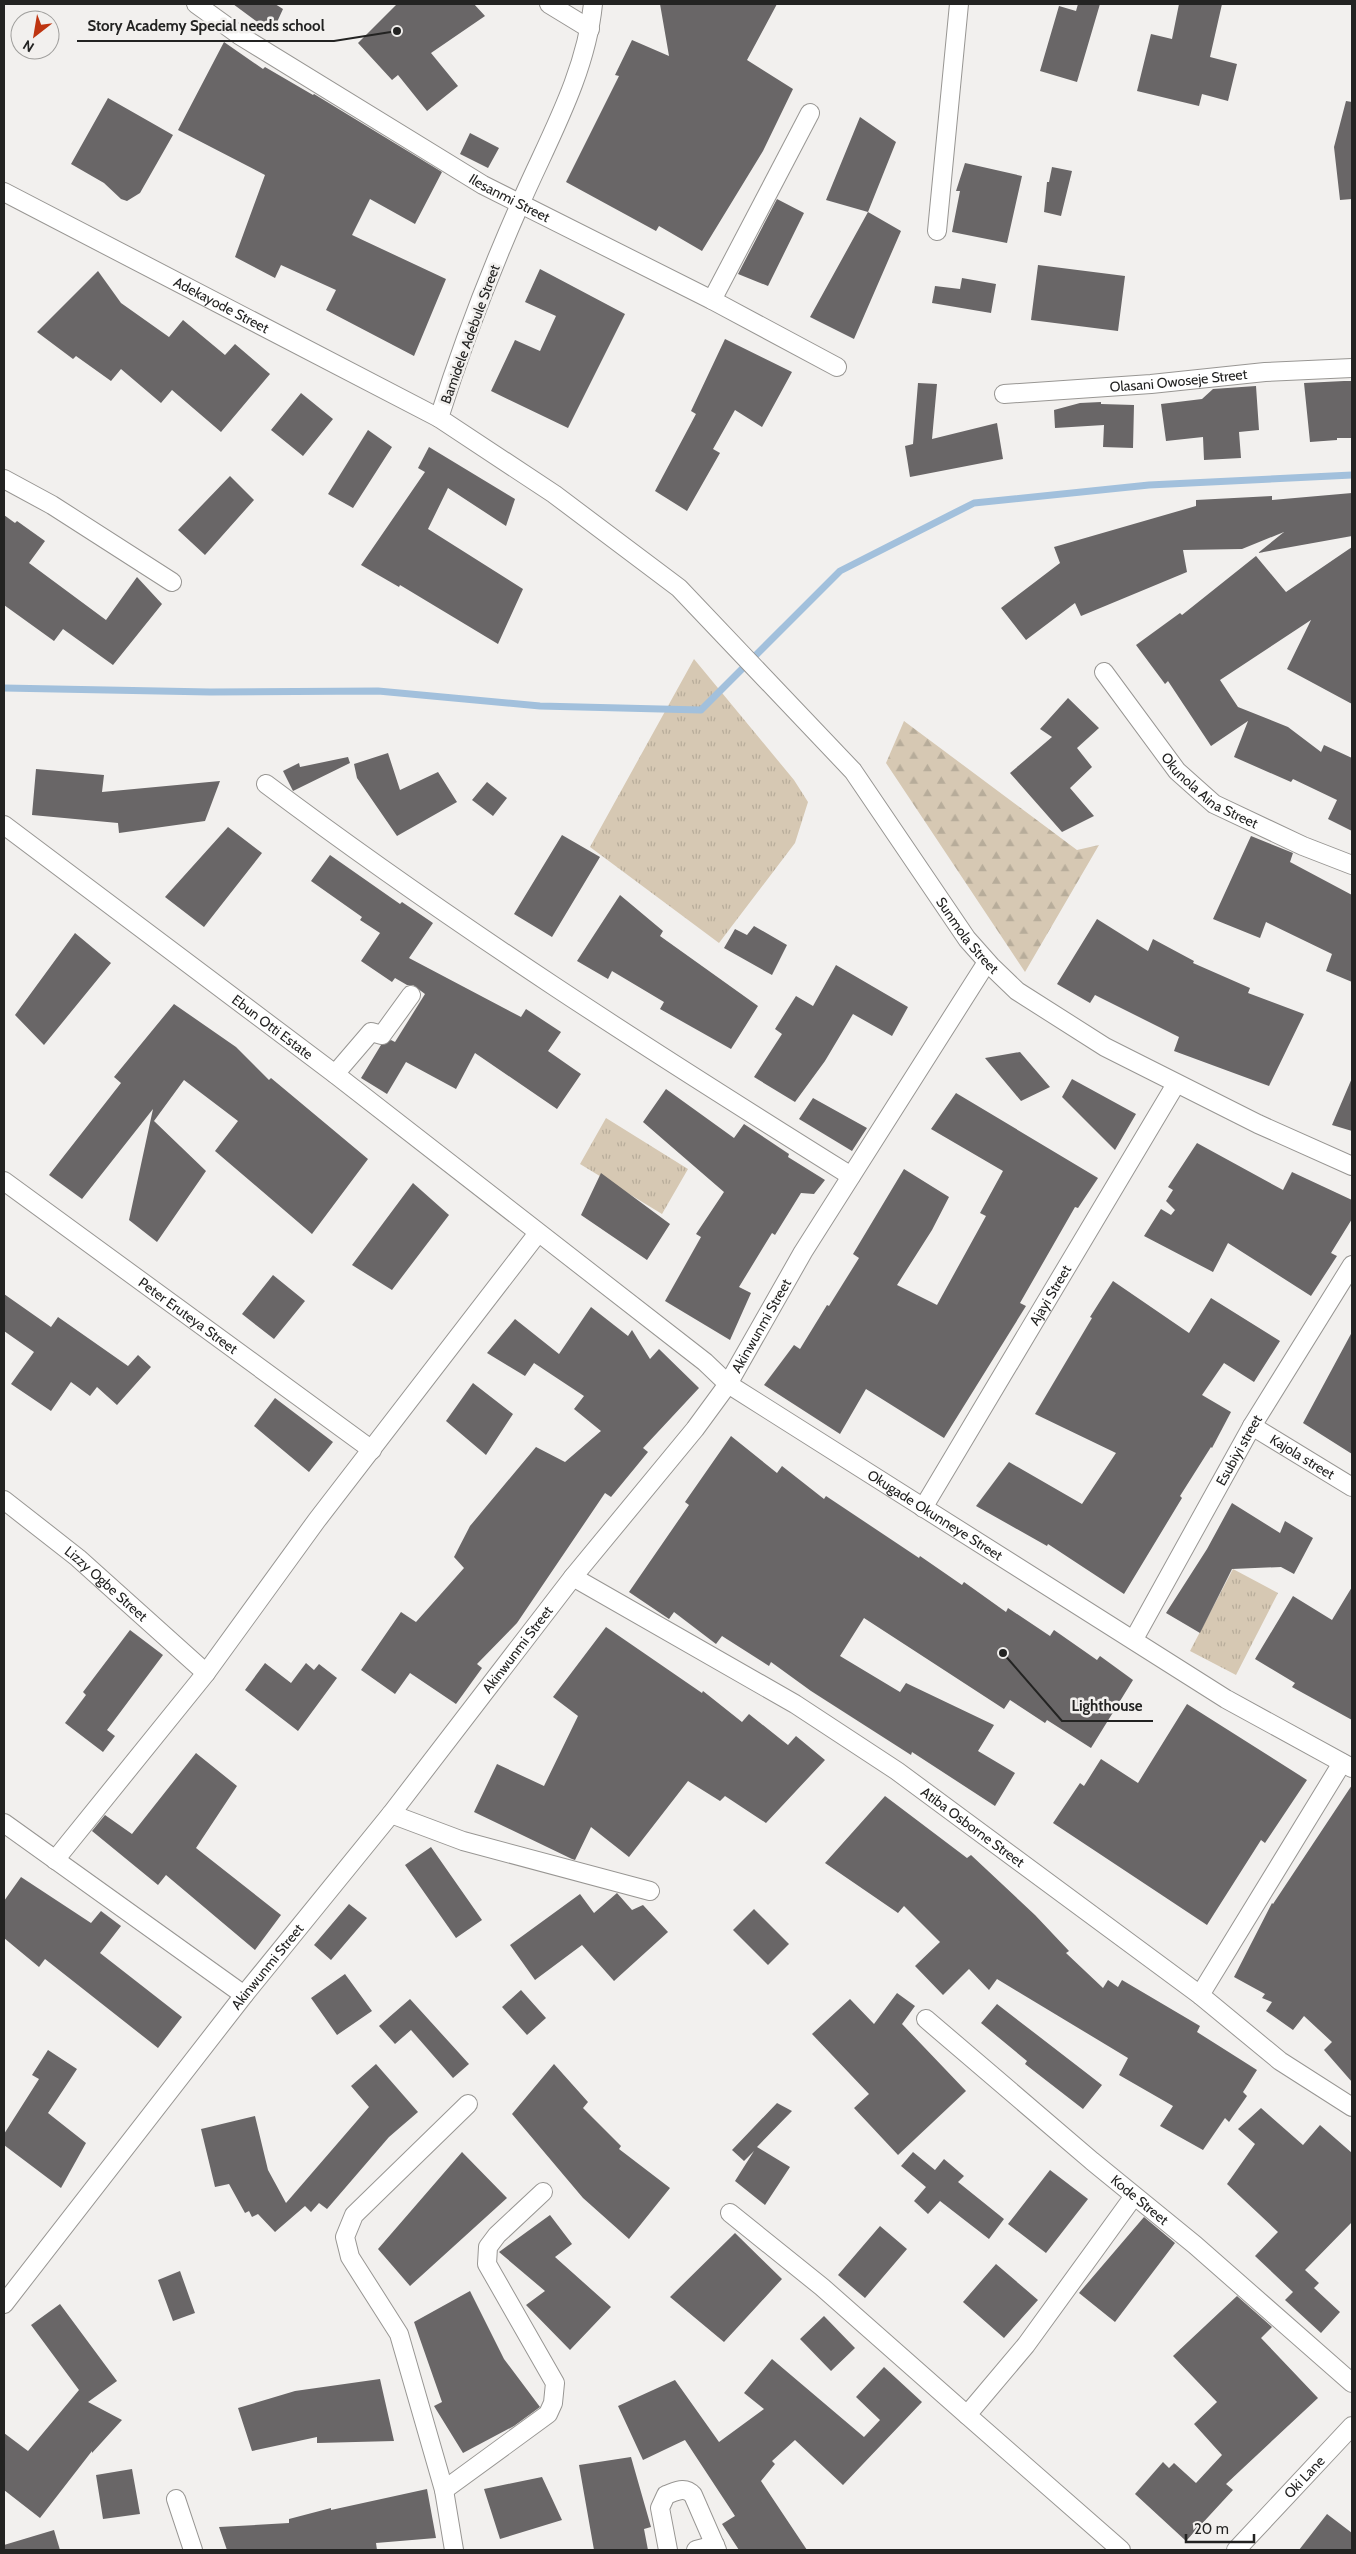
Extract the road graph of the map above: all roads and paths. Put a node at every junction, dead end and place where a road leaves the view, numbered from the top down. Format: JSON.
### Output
{"nodes":[{"id":1,"x":196,"y":4,"type":"edge"},
{"id":2,"x":549,"y":4,"type":"edge"},
{"id":3,"x":593,"y":4,"type":"edge"},
{"id":4,"x":959,"y":4,"type":"edge"},
{"id":5,"x":590,"y":29,"type":"junction"},
{"id":6,"x":810,"y":112,"type":"dead end"},
{"id":7,"x":4,"y":192,"type":"edge"},
{"id":8,"x":520,"y":204,"type":"junction"},
{"id":9,"x":936,"y":231,"type":"dead end"},
{"id":10,"x":712,"y":300,"type":"junction"},
{"id":11,"x":837,"y":367,"type":"dead end"},
{"id":12,"x":1352,"y":368,"type":"edge"},
{"id":13,"x":1004,"y":394,"type":"dead end"},
{"id":14,"x":439,"y":418,"type":"junction"},
{"id":15,"x":4,"y":480,"type":"edge"},
{"id":16,"x":172,"y":582,"type":"dead end"},
{"id":17,"x":680,"y":588,"type":"joint"},
{"id":18,"x":1104,"y":672,"type":"dead end"},
{"id":19,"x":266,"y":784,"type":"dead end"},
{"id":20,"x":4,"y":825,"type":"edge"},
{"id":21,"x":1352,"y":865,"type":"edge"},
{"id":22,"x":987,"y":962,"type":"junction"},
{"id":23,"x":411,"y":995,"type":"dead end"},
{"id":24,"x":335,"y":1074,"type":"junction"},
{"id":25,"x":1176,"y":1084,"type":"junction"},
{"id":26,"x":1352,"y":1166,"type":"edge"},
{"id":27,"x":852,"y":1176,"type":"junction"},
{"id":28,"x":4,"y":1181,"type":"edge"},
{"id":29,"x":538,"y":1233,"type":"junction"},
{"id":30,"x":1352,"y":1265,"type":"edge"},
{"id":31,"x":728,"y":1384,"type":"junction"},
{"id":32,"x":1252,"y":1426,"type":"junction"},
{"id":33,"x":372,"y":1450,"type":"junction"},
{"id":34,"x":1352,"y":1487,"type":"edge"},
{"id":35,"x":4,"y":1500,"type":"edge"},
{"id":36,"x":923,"y":1508,"type":"junction"},
{"id":37,"x":573,"y":1577,"type":"junction"},
{"id":38,"x":1134,"y":1639,"type":"junction"},
{"id":39,"x":206,"y":1673,"type":"junction"},
{"id":40,"x":1347,"y":1766,"type":"edge"},
{"id":41,"x":391,"y":1814,"type":"junction"},
{"id":42,"x":5,"y":1827,"type":"edge"},
{"id":43,"x":55,"y":1860,"type":"junction"},
{"id":44,"x":650,"y":1891,"type":"dead end"},
{"id":45,"x":244,"y":1995,"type":"junction"},
{"id":46,"x":1200,"y":1996,"type":"junction"},
{"id":47,"x":926,"y":2019,"type":"dead end"},
{"id":48,"x":468,"y":2104,"type":"dead end"},
{"id":49,"x":1352,"y":2107,"type":"edge"},
{"id":50,"x":543,"y":2192,"type":"dead end"},
{"id":51,"x":1134,"y":2196,"type":"junction"},
{"id":52,"x":730,"y":2213,"type":"dead end"},
{"id":53,"x":4,"y":2304,"type":"edge"},
{"id":54,"x":1352,"y":2383,"type":"edge"},
{"id":55,"x":967,"y":2415,"type":"junction"},
{"id":56,"x":1352,"y":2426,"type":"edge"},
{"id":57,"x":444,"y":2490,"type":"junction"},
{"id":58,"x":176,"y":2499,"type":"dead end"},
{"id":59,"x":716,"y":2548,"type":"edge"},
{"id":60,"x":192,"y":2550,"type":"edge"},
{"id":61,"x":454,"y":2550,"type":"edge"},
{"id":62,"x":668,"y":2550,"type":"edge"},
{"id":63,"x":696,"y":2550,"type":"edge"},
{"id":64,"x":1120,"y":2550,"type":"edge"},
{"id":65,"x":1236,"y":2550,"type":"edge"}],
"edges":[{"from":1,"to":8,"type":"street","name":"Ilesanmi Street"},
{"from":2,"to":5,"type":"street"},
{"from":3,"to":5,"type":"street","name":"Bamidele Adebule Street"},
{"from":4,"to":9,"type":"street"},
{"from":5,"to":8,"type":"street","name":"Bamidele Adebule Street"},
{"from":6,"to":10,"type":"street"},
{"from":7,"to":14,"type":"street","name":"Adekayode Street"},
{"from":8,"to":10,"type":"street","name":"Ilesanmi Street"},
{"from":8,"to":14,"type":"street","name":"Bamidele Adebule Street"},
{"from":10,"to":11,"type":"street","name":"Ilesanmi Street"},
{"from":12,"to":13,"type":"street","name":"Olasani Owoseje Street"},
{"from":14,"to":17,"type":"street","name":"Bamidele Adebule Street"},
{"from":15,"to":16,"type":"street"},
{"from":17,"to":22,"type":"street","name":"Sunmola Street"},
{"from":18,"to":21,"type":"street","name":"Okunola Aina Street"},
{"from":19,"to":27,"type":"street"},
{"from":20,"to":24,"type":"street","name":"Ebun Otti Estate"},
{"from":22,"to":25,"type":"street","name":"Sunmola Street"},
{"from":22,"to":27,"type":"street","name":"Akinwunmi Street"},
{"from":23,"to":24,"type":"street"},
{"from":24,"to":29,"type":"street","name":"Ebun Otti Estate"},
{"from":25,"to":26,"type":"street","name":"Sunmola Street"},
{"from":25,"to":36,"type":"street","name":"Ajayi Street"},
{"from":27,"to":31,"type":"street","name":"Akinwunmi Street"},
{"from":28,"to":33,"type":"street","name":"Peter Eruteya Street"},
{"from":29,"to":31,"type":"street","name":"Okugade Okunneye Street"},
{"from":29,"to":33,"type":"street"},
{"from":30,"to":32,"type":"street","name":"Esubiyi street"},
{"from":31,"to":36,"type":"street","name":"Okugade Okunneye Street"},
{"from":31,"to":37,"type":"street","name":"Akinwunmi Street"},
{"from":32,"to":34,"type":"street","name":"Kajola street"},
{"from":32,"to":38,"type":"street","name":"Esubiyi street"},
{"from":33,"to":39,"type":"street"},
{"from":35,"to":39,"type":"street","name":"Lizzy Ogbe Street"},
{"from":36,"to":38,"type":"street","name":"Okugade Okunneye Street"},
{"from":37,"to":41,"type":"street","name":"Akinwunmi Street"},
{"from":37,"to":46,"type":"street","name":"Atiba Osborne Street"},
{"from":38,"to":40,"type":"street","name":"Okugade Okunneye Street"},
{"from":39,"to":43,"type":"street"},
{"from":40,"to":46,"type":"street"},
{"from":41,"to":44,"type":"street"},
{"from":41,"to":45,"type":"street","name":"Akinwunmi Street"},
{"from":42,"to":43,"type":"street"},
{"from":43,"to":45,"type":"street"},
{"from":45,"to":53,"type":"street","name":"Akinwunmi Street"},
{"from":46,"to":49,"type":"street","name":"Atiba Osborne Street"},
{"from":47,"to":51,"type":"street","name":"Kode Street"},
{"from":48,"to":57,"type":"street"},
{"from":50,"to":57,"type":"street"},
{"from":51,"to":54,"type":"street","name":"Kode Street"},
{"from":51,"to":55,"type":"street"},
{"from":52,"to":55,"type":"street"},
{"from":55,"to":64,"type":"street"},
{"from":56,"to":65,"type":"street","name":"Oki Lane"},
{"from":57,"to":61,"type":"street"},
{"from":58,"to":60,"type":"street"},
{"from":59,"to":62,"type":"street"},
{"from":59,"to":63,"type":"street"}]}
